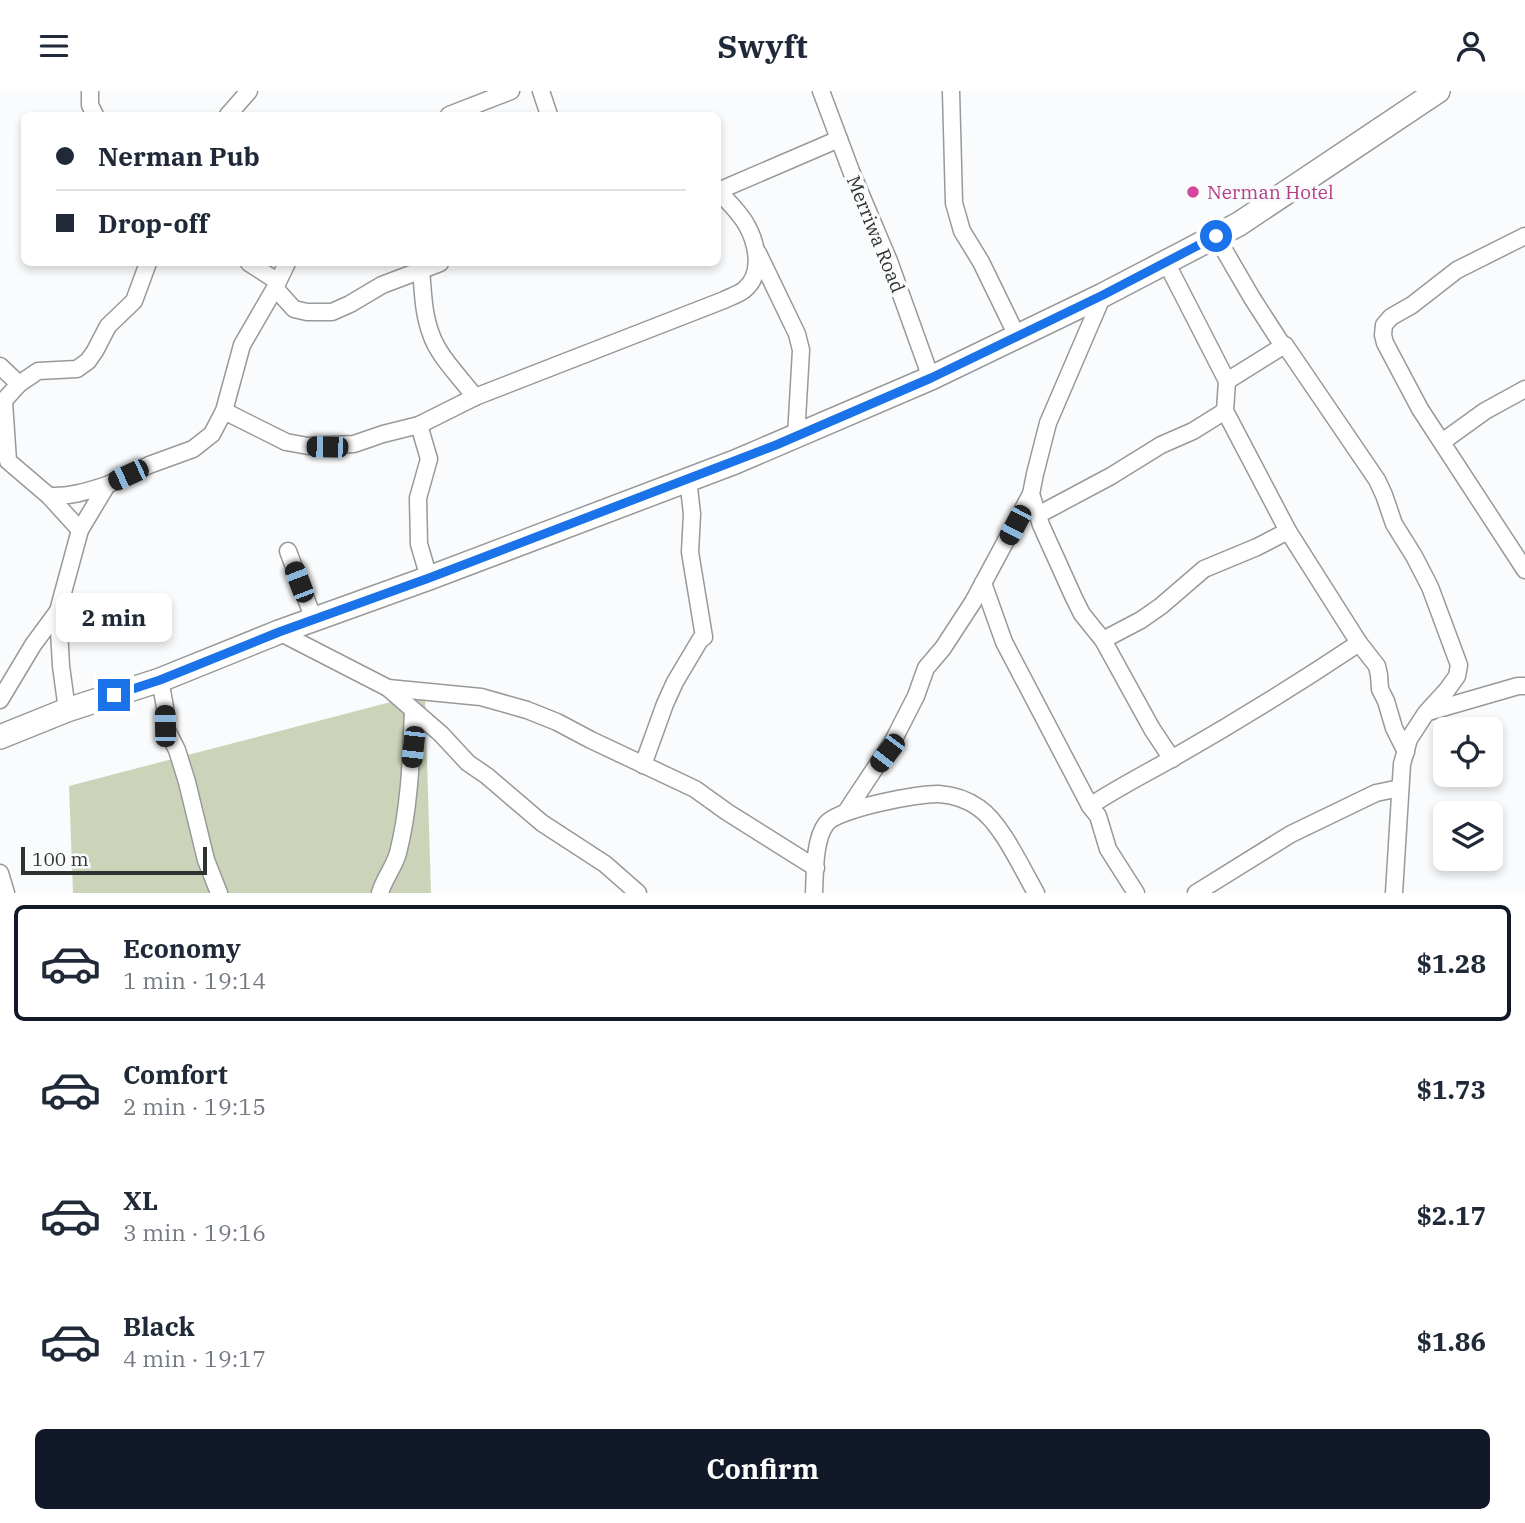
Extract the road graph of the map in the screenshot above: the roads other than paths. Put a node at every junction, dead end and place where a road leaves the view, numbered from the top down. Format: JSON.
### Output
{"nodes":[{"id":1,"x":90,"y":91,"type":"edge"},
{"id":2,"x":249,"y":91,"type":"edge"},
{"id":3,"x":511,"y":91,"type":"edge"},
{"id":4,"x":541,"y":91,"type":"edge"},
{"id":5,"x":821,"y":91,"type":"edge"},
{"id":6,"x":950,"y":91,"type":"edge"},
{"id":7,"x":1438,"y":91,"type":"edge"},
{"id":8,"x":94,"y":112,"type":"edge"},
{"id":9,"x":231,"y":112,"type":"edge"},
{"id":10,"x":457,"y":112,"type":"edge"},
{"id":11,"x":548,"y":112,"type":"edge"},
{"id":12,"x":839,"y":139,"type":"junction"},
{"id":13,"x":721,"y":190,"type":"edge"},
{"id":14,"x":721,"y":194,"type":"edge"},
{"id":15,"x":1216,"y":236,"type":"junction"},
{"id":16,"x":1525,"y":236,"type":"edge"},
{"id":17,"x":757,"y":251,"type":"junction"},
{"id":18,"x":1166,"y":262,"type":"junction"},
{"id":19,"x":147,"y":266,"type":"edge"},
{"id":20,"x":253,"y":266,"type":"edge"},
{"id":21,"x":286,"y":266,"type":"edge"},
{"id":22,"x":430,"y":266,"type":"edge"},
{"id":23,"x":421,"y":269,"type":"junction"},
{"id":24,"x":276,"y":285,"type":"junction"},
{"id":25,"x":1103,"y":295,"type":"junction"},
{"id":26,"x":1017,"y":336,"type":"junction"},
{"id":27,"x":1283,"y":346,"type":"junction"},
{"id":28,"x":0,"y":366,"type":"edge"},
{"id":29,"x":931,"y":378,"type":"junction"},
{"id":30,"x":1227,"y":381,"type":"junction"},
{"id":31,"x":19,"y":384,"type":"junction"},
{"id":32,"x":1525,"y":389,"type":"edge"},
{"id":33,"x":475,"y":397,"type":"junction"},
{"id":34,"x":2,"y":403,"type":"edge"},
{"id":35,"x":224,"y":411,"type":"junction"},
{"id":36,"x":1224,"y":411,"type":"junction"},
{"id":37,"x":419,"y":425,"type":"junction"},
{"id":38,"x":796,"y":436,"type":"junction"},
{"id":39,"x":1442,"y":442,"type":"junction"},
{"id":40,"x":4,"y":460,"type":"edge"},
{"id":41,"x":688,"y":479,"type":"junction"},
{"id":42,"x":107,"y":485,"type":"junction"},
{"id":43,"x":1031,"y":494,"type":"junction"},
{"id":44,"x":49,"y":496,"type":"junction"},
{"id":45,"x":1038,"y":515,"type":"junction"},
{"id":46,"x":80,"y":530,"type":"junction"},
{"id":47,"x":1288,"y":531,"type":"junction"},
{"id":48,"x":288,"y":551,"type":"dead end"},
{"id":49,"x":1525,"y":570,"type":"edge"},
{"id":50,"x":429,"y":578,"type":"junction"},
{"id":51,"x":983,"y":583,"type":"junction"},
{"id":52,"x":58,"y":611,"type":"junction"},
{"id":53,"x":314,"y":620,"type":"junction"},
{"id":54,"x":279,"y":632,"type":"junction"},
{"id":55,"x":1103,"y":640,"type":"junction"},
{"id":56,"x":1359,"y":643,"type":"junction"},
{"id":57,"x":160,"y":680,"type":"junction"},
{"id":58,"x":1525,"y":685,"type":"edge"},
{"id":59,"x":388,"y":688,"type":"junction"},
{"id":60,"x":0,"y":700,"type":"edge"},
{"id":61,"x":67,"y":710,"type":"junction"},
{"id":62,"x":413,"y":710,"type":"junction"},
{"id":63,"x":1426,"y":713,"type":"junction"},
{"id":64,"x":0,"y":737,"type":"edge"},
{"id":65,"x":1406,"y":752,"type":"junction"},
{"id":66,"x":1172,"y":759,"type":"junction"},
{"id":67,"x":643,"y":765,"type":"junction"},
{"id":68,"x":1400,"y":787,"type":"junction"},
{"id":69,"x":1090,"y":806,"type":"junction"},
{"id":70,"x":846,"y":812,"type":"junction"},
{"id":71,"x":816,"y":868,"type":"junction"},
{"id":72,"x":0,"y":873,"type":"edge"},
{"id":73,"x":6,"y":893,"type":"edge"},
{"id":74,"x":219,"y":893,"type":"edge"},
{"id":75,"x":380,"y":893,"type":"edge"},
{"id":76,"x":638,"y":893,"type":"edge"},
{"id":77,"x":814,"y":893,"type":"edge"},
{"id":78,"x":1035,"y":893,"type":"edge"},
{"id":79,"x":1136,"y":893,"type":"edge"},
{"id":80,"x":1196,"y":893,"type":"edge"},
{"id":81,"x":1394,"y":893,"type":"edge"}],
"edges":[{"from":1,"to":8,"type":"street"},
{"from":2,"to":9,"type":"street"},
{"from":3,"to":10,"type":"street"},
{"from":4,"to":11,"type":"street"},
{"from":5,"to":12,"type":"street","name":"Merriwa Road"},
{"from":6,"to":26,"type":"street"},
{"from":7,"to":15,"type":"highway"},
{"from":12,"to":13,"type":"street"},
{"from":12,"to":29,"type":"street","name":"Merriwa Road"},
{"from":14,"to":17,"type":"street"},
{"from":15,"to":18,"type":"highway"},
{"from":15,"to":27,"type":"street"},
{"from":16,"to":39,"type":"street"},
{"from":17,"to":33,"type":"street"},
{"from":17,"to":38,"type":"street"},
{"from":18,"to":25,"type":"highway"},
{"from":18,"to":30,"type":"street"},
{"from":19,"to":31,"type":"street"},
{"from":20,"to":24,"type":"street"},
{"from":21,"to":24,"type":"street"},
{"from":22,"to":23,"type":"street"},
{"from":23,"to":24,"type":"street"},
{"from":23,"to":33,"type":"street"},
{"from":24,"to":35,"type":"street"},
{"from":25,"to":26,"type":"highway"},
{"from":25,"to":43,"type":"street"},
{"from":26,"to":29,"type":"highway"},
{"from":27,"to":30,"type":"street"},
{"from":27,"to":63,"type":"street"},
{"from":28,"to":31,"type":"street"},
{"from":29,"to":38,"type":"highway"},
{"from":30,"to":36,"type":"street"},
{"from":31,"to":34,"type":"street"},
{"from":32,"to":39,"type":"street"},
{"from":33,"to":37,"type":"street"},
{"from":34,"to":40,"type":"street"},
{"from":35,"to":37,"type":"street"},
{"from":35,"to":42,"type":"street"},
{"from":36,"to":45,"type":"street"},
{"from":36,"to":47,"type":"street"},
{"from":37,"to":50,"type":"street"},
{"from":38,"to":41,"type":"highway"},
{"from":39,"to":49,"type":"street"},
{"from":40,"to":44,"type":"street"},
{"from":41,"to":50,"type":"highway"},
{"from":41,"to":67,"type":"street"},
{"from":42,"to":44,"type":"street"},
{"from":42,"to":46,"type":"street"},
{"from":43,"to":45,"type":"street"},
{"from":43,"to":51,"type":"street"},
{"from":44,"to":46,"type":"street"},
{"from":45,"to":55,"type":"street"},
{"from":46,"to":52,"type":"street"},
{"from":47,"to":55,"type":"street"},
{"from":47,"to":56,"type":"street"},
{"from":48,"to":53,"type":"street"},
{"from":50,"to":53,"type":"highway"},
{"from":51,"to":69,"type":"street"},
{"from":51,"to":70,"type":"street"},
{"from":52,"to":60,"type":"street"},
{"from":52,"to":61,"type":"street"},
{"from":53,"to":54,"type":"highway"},
{"from":54,"to":57,"type":"highway"},
{"from":54,"to":59,"type":"street"},
{"from":55,"to":66,"type":"street"},
{"from":56,"to":65,"type":"street"},
{"from":56,"to":66,"type":"street"},
{"from":57,"to":61,"type":"highway"},
{"from":57,"to":74,"type":"street"},
{"from":58,"to":63,"type":"street"},
{"from":59,"to":62,"type":"street"},
{"from":59,"to":67,"type":"street"},
{"from":61,"to":64,"type":"highway"},
{"from":62,"to":75,"type":"street"},
{"from":62,"to":76,"type":"street"},
{"from":63,"to":65,"type":"street"},
{"from":65,"to":68,"type":"street"},
{"from":66,"to":69,"type":"street"},
{"from":67,"to":71,"type":"street"},
{"from":68,"to":80,"type":"street"},
{"from":68,"to":81,"type":"street"},
{"from":69,"to":79,"type":"street"},
{"from":70,"to":71,"type":"street"},
{"from":70,"to":78,"type":"street"},
{"from":71,"to":77,"type":"street"},
{"from":72,"to":73,"type":"street"}]}
